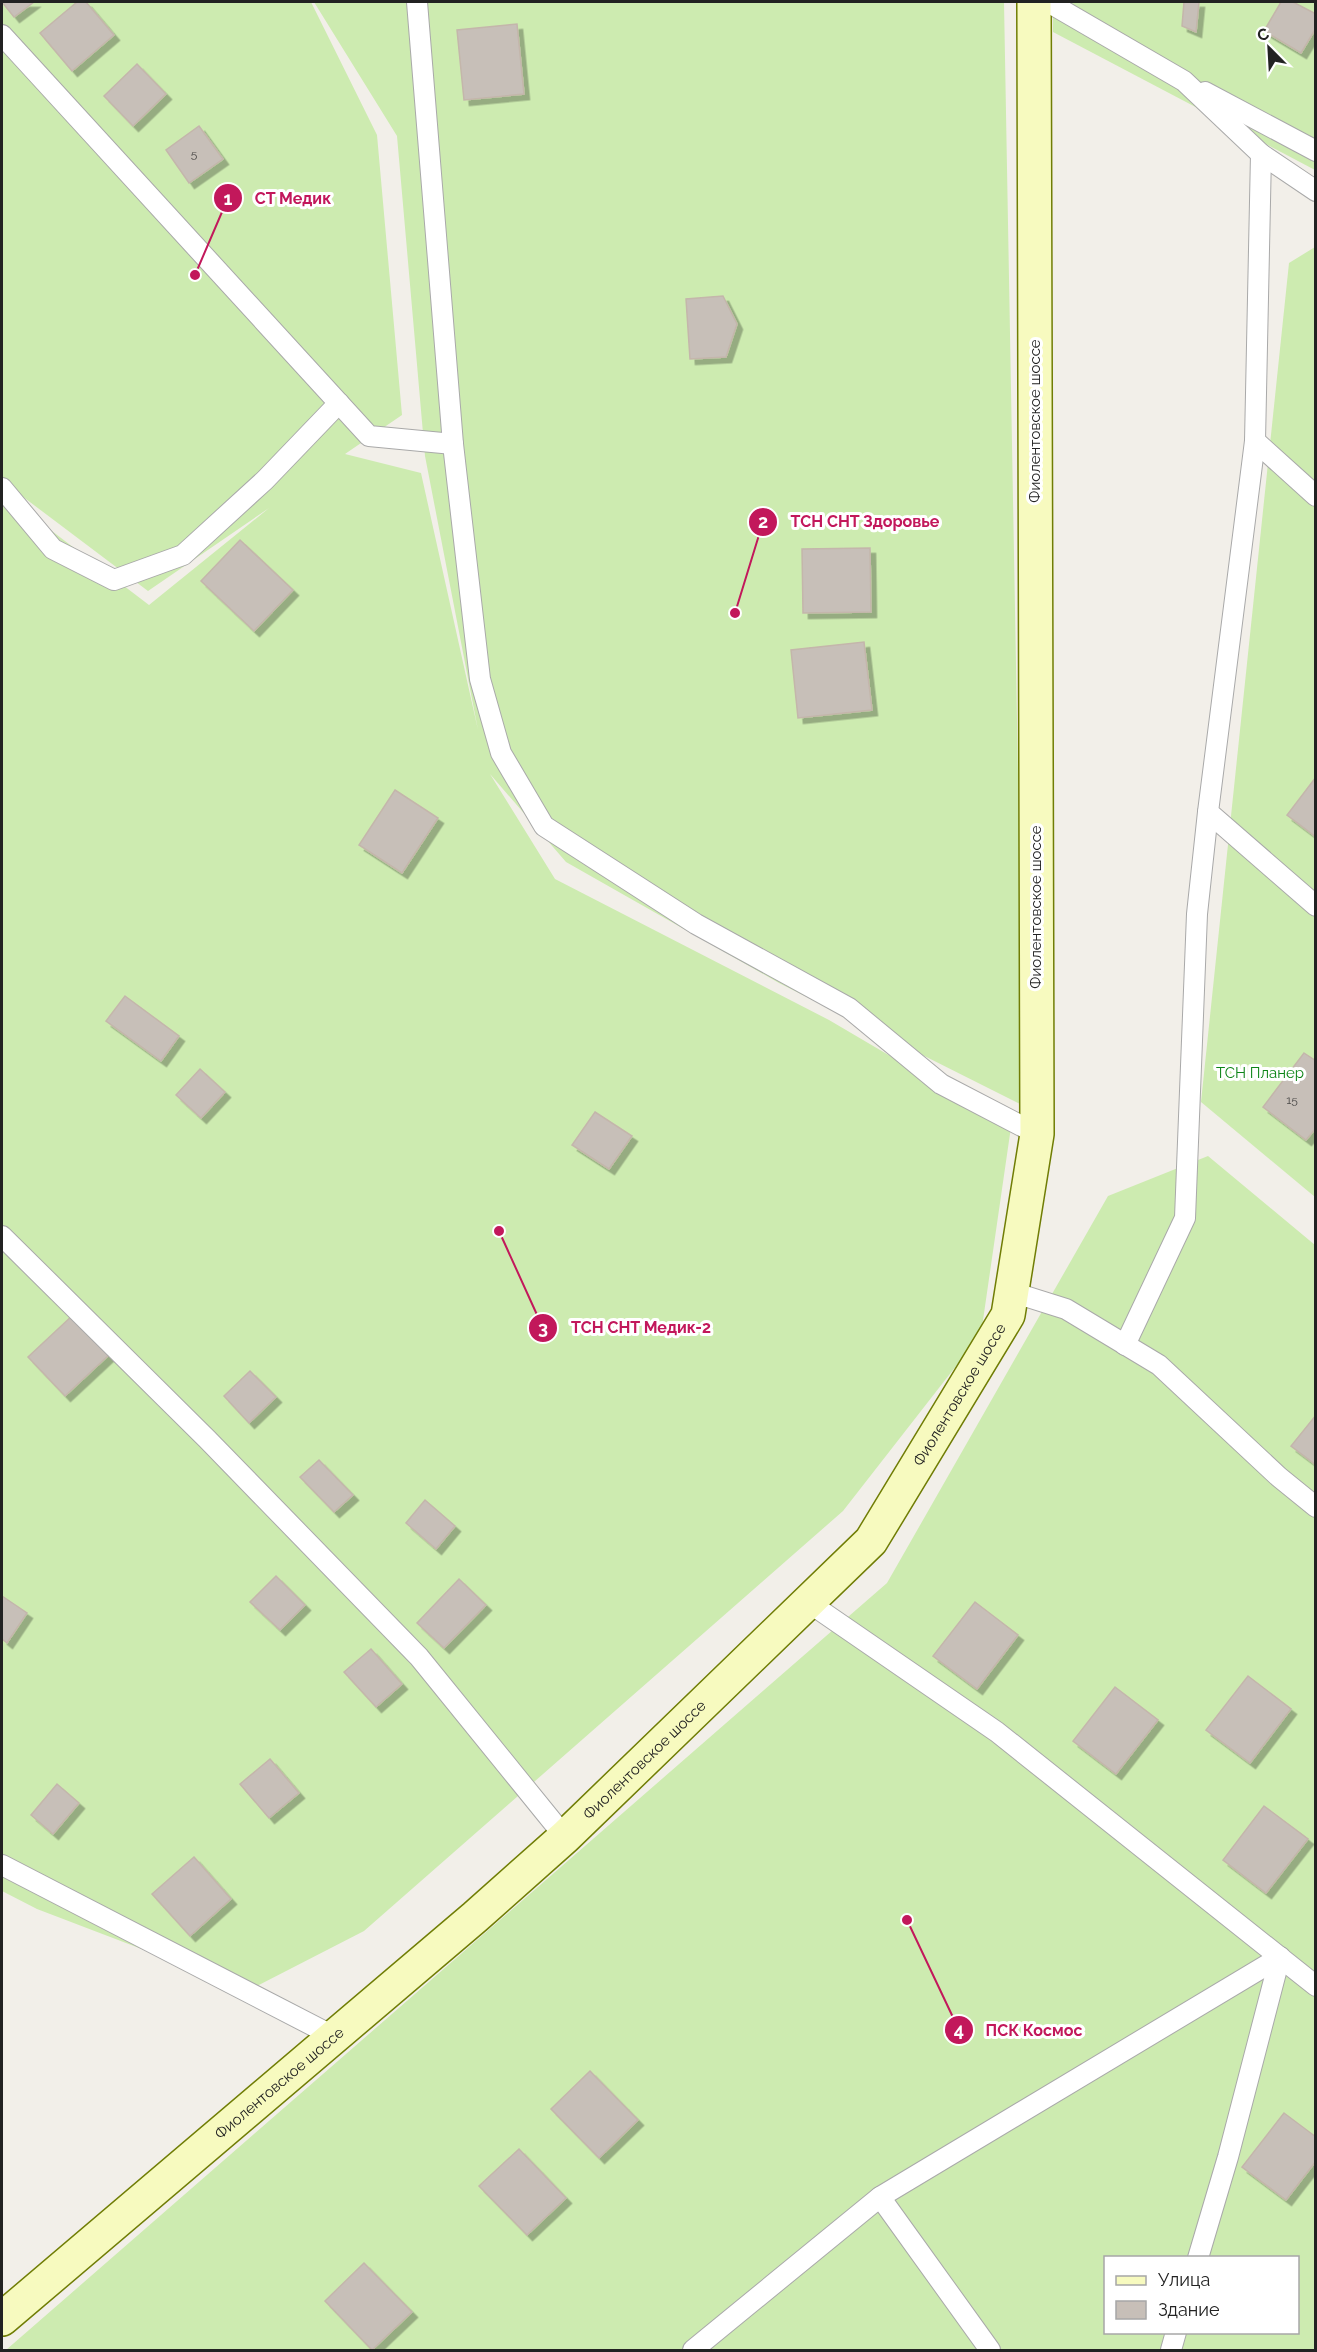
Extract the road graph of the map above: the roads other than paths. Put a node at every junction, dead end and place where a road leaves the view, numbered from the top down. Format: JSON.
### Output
{"nodes":[{"id":1,"x":417,"y":2,"type":"edge"},
{"id":2,"x":1034,"y":2,"type":"edge"},
{"id":3,"x":1048,"y":2,"type":"edge"},
{"id":4,"x":2,"y":35,"type":"edge"},
{"id":5,"x":1184,"y":81,"type":"junction"},
{"id":6,"x":1316,"y":151,"type":"edge"},
{"id":7,"x":1261,"y":154,"type":"junction"},
{"id":8,"x":1316,"y":191,"type":"edge"},
{"id":9,"x":339,"y":403,"type":"junction"},
{"id":10,"x":1255,"y":441,"type":"junction"},
{"id":11,"x":453,"y":444,"type":"junction"},
{"id":12,"x":2,"y":488,"type":"edge"},
{"id":13,"x":1316,"y":496,"type":"edge"},
{"id":14,"x":1208,"y":812,"type":"junction"},
{"id":15,"x":1316,"y":906,"type":"edge"},
{"id":16,"x":1037,"y":1134,"type":"junction"},
{"id":17,"x":2,"y":1236,"type":"edge"},
{"id":18,"x":1012,"y":1292,"type":"junction"},
{"id":19,"x":1125,"y":1345,"type":"junction"},
{"id":20,"x":1316,"y":1506,"type":"edge"},
{"id":21,"x":808,"y":1602,"type":"junction"},
{"id":22,"x":565,"y":1837,"type":"junction"},
{"id":23,"x":2,"y":1865,"type":"edge"},
{"id":24,"x":1280,"y":1957,"type":"junction"},
{"id":25,"x":1316,"y":1986,"type":"edge"},
{"id":26,"x":333,"y":2036,"type":"junction"},
{"id":27,"x":880,"y":2198,"type":"junction"},
{"id":28,"x":1199,"y":2256,"type":"edge"},
{"id":29,"x":2,"y":2319,"type":"edge"},
{"id":30,"x":1175,"y":2334,"type":"edge"},
{"id":31,"x":693,"y":2350,"type":"edge"},
{"id":32,"x":990,"y":2350,"type":"edge"},
{"id":33,"x":1171,"y":2350,"type":"edge"}],
"edges":[{"from":1,"to":11,"type":"lane"},
{"from":2,"to":16,"type":"main road","name":"Фиолентовское шоссе"},
{"from":3,"to":5,"type":"lane"},
{"from":4,"to":9,"type":"lane"},
{"from":5,"to":6,"type":"lane"},
{"from":5,"to":7,"type":"lane"},
{"from":7,"to":8,"type":"lane"},
{"from":7,"to":10,"type":"lane"},
{"from":9,"to":11,"type":"lane"},
{"from":9,"to":12,"type":"lane"},
{"from":10,"to":13,"type":"lane"},
{"from":10,"to":14,"type":"lane"},
{"from":11,"to":16,"type":"lane"},
{"from":14,"to":15,"type":"lane"},
{"from":14,"to":19,"type":"lane"},
{"from":16,"to":18,"type":"main road","name":"Фиолентовское шоссе"},
{"from":17,"to":22,"type":"lane"},
{"from":18,"to":19,"type":"lane"},
{"from":18,"to":21,"type":"main road","name":"Фиолентовское шоссе"},
{"from":19,"to":20,"type":"lane"},
{"from":21,"to":22,"type":"main road","name":"Фиолентовское шоссе"},
{"from":21,"to":24,"type":"lane"},
{"from":22,"to":26,"type":"main road","name":"Фиолентовское шоссе"},
{"from":23,"to":26,"type":"lane"},
{"from":24,"to":25,"type":"lane"},
{"from":24,"to":27,"type":"lane"},
{"from":24,"to":28,"type":"lane"},
{"from":26,"to":29,"type":"main road","name":"Фиолентовское шоссе"},
{"from":27,"to":31,"type":"lane"},
{"from":27,"to":32,"type":"lane"},
{"from":30,"to":33,"type":"lane"}]}
